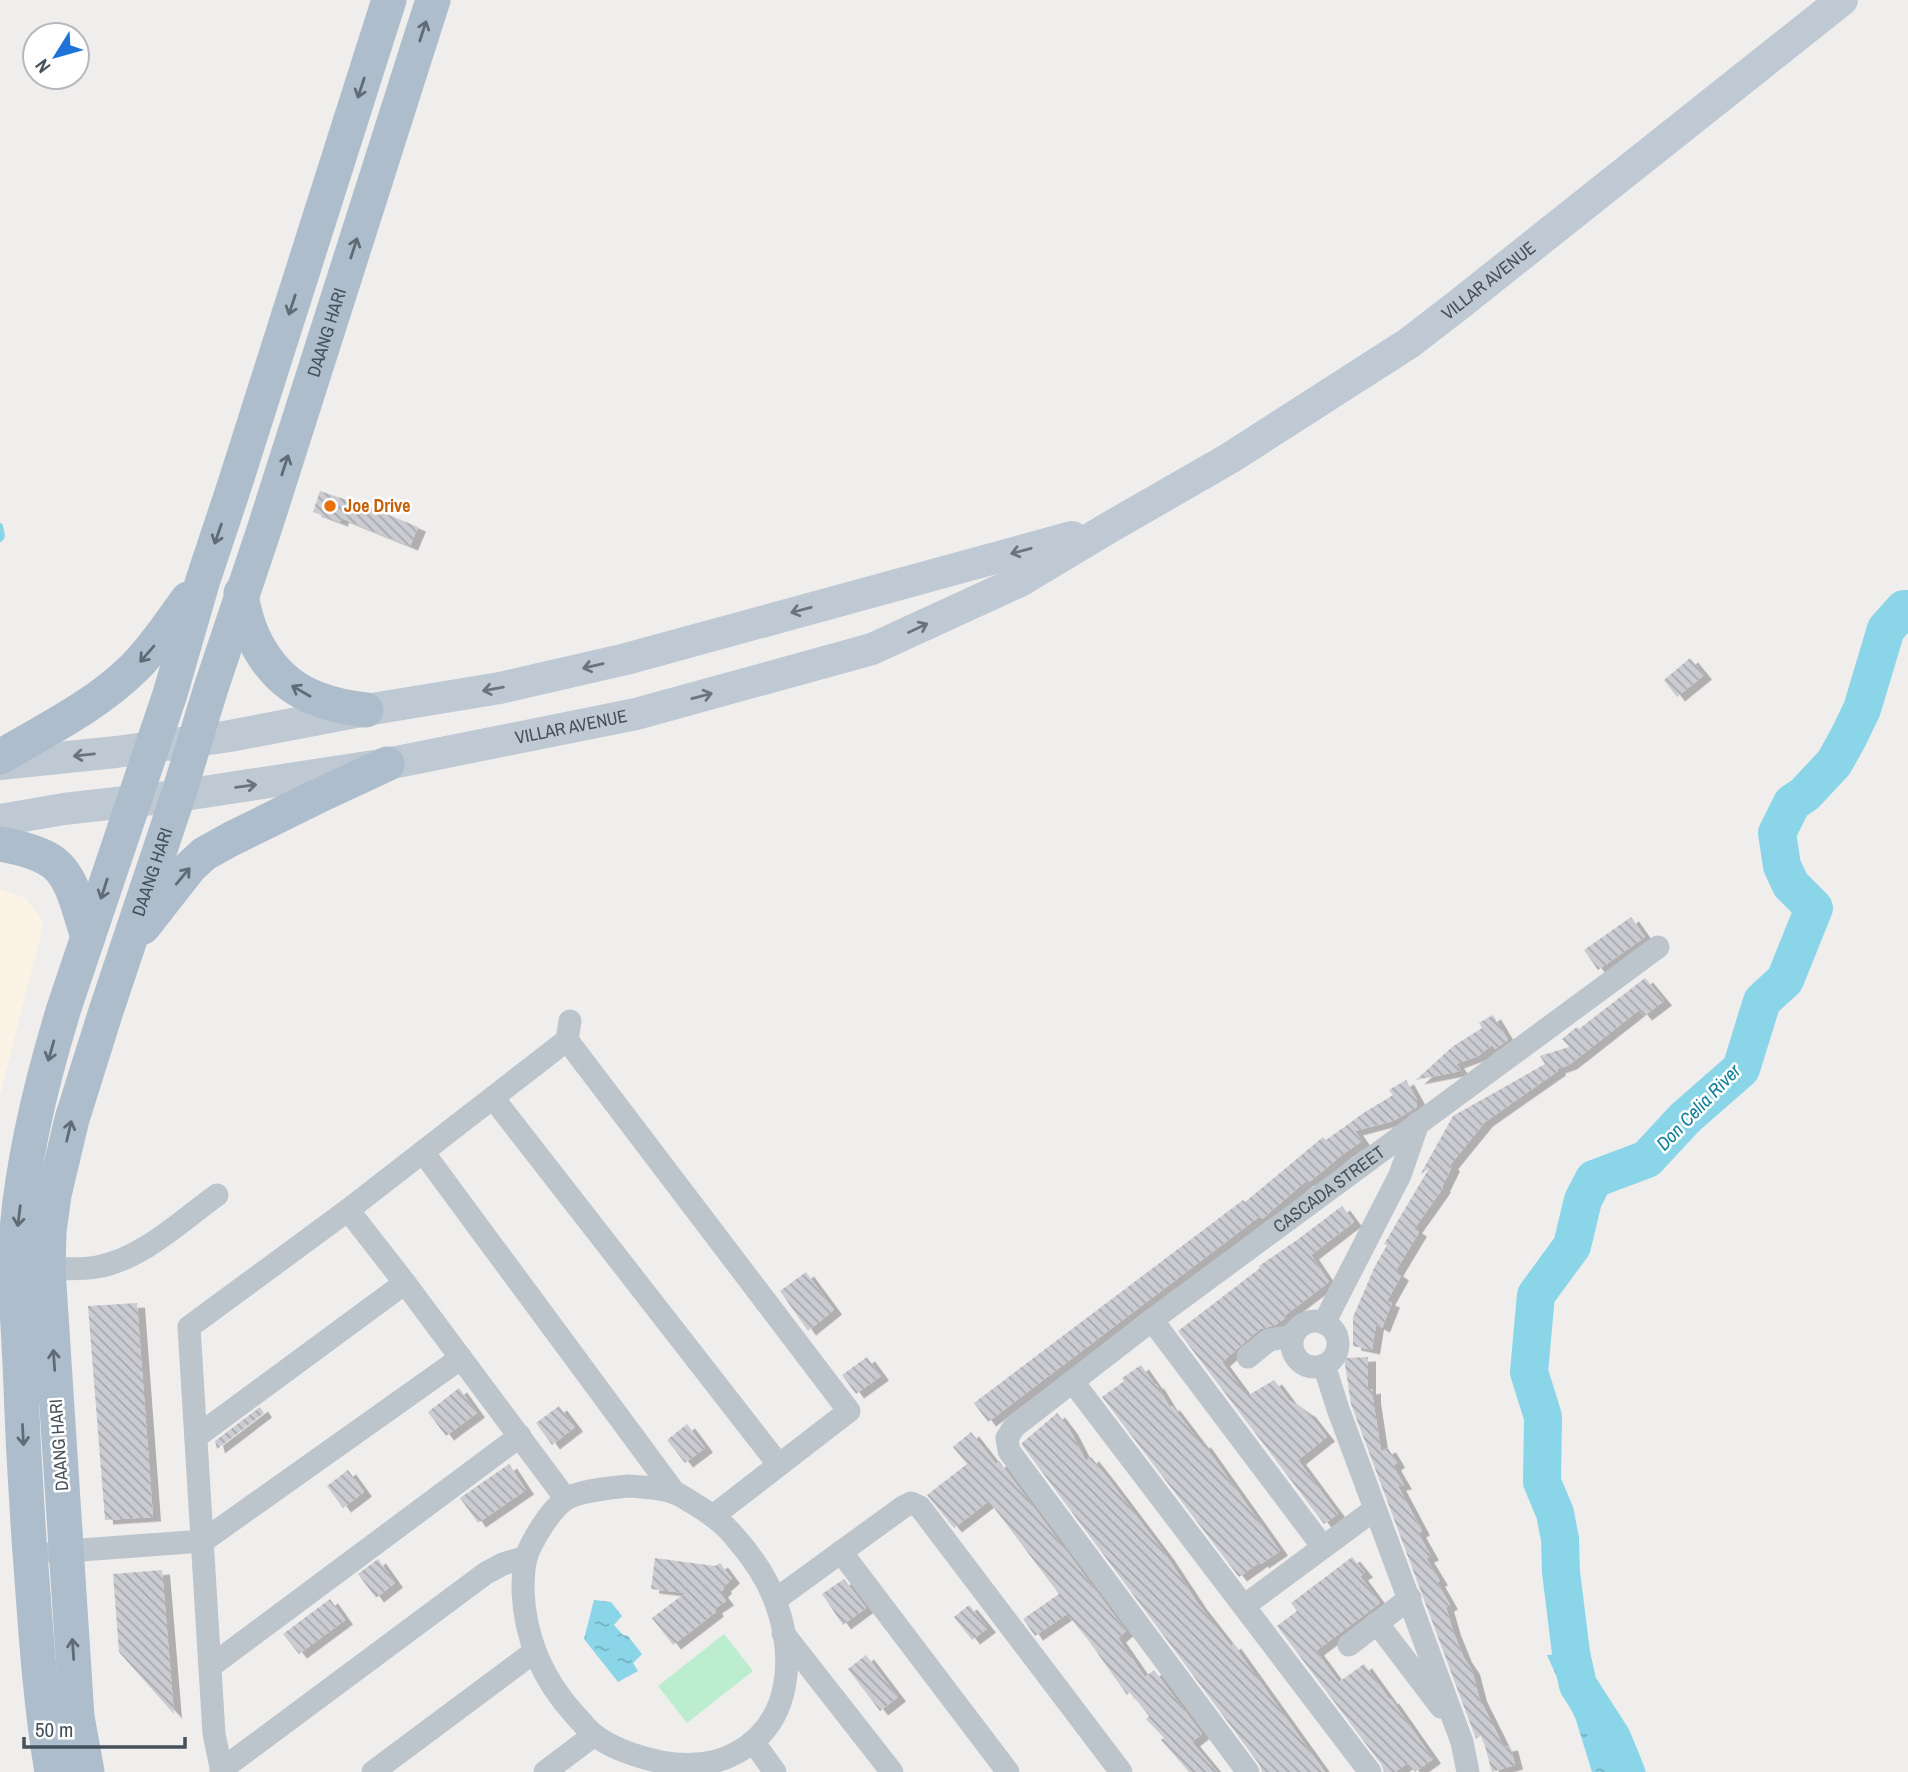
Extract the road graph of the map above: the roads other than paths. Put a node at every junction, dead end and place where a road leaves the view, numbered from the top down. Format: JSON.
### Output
{"nodes":[{"id":1,"x":389,"y":0,"type":"edge"},
{"id":2,"x":433,"y":0,"type":"edge"},
{"id":3,"x":1842,"y":0,"type":"edge"},
{"id":4,"x":1110,"y":527,"type":"junction"},
{"id":5,"x":203,"y":580,"type":"junction"},
{"id":6,"x":241,"y":593,"type":"junction"},
{"id":7,"x":366,"y":710,"type":"junction"},
{"id":8,"x":195,"y":741,"type":"junction"},
{"id":9,"x":152,"y":746,"type":"junction"},
{"id":10,"x":0,"y":757,"type":"edge"},
{"id":11,"x":0,"y":764,"type":"edge"},
{"id":12,"x":387,"y":764,"type":"junction"},
{"id":13,"x":178,"y":796,"type":"junction"},
{"id":14,"x":134,"y":801,"type":"junction"},
{"id":15,"x":0,"y":820,"type":"edge"},
{"id":16,"x":0,"y":844,"type":"edge"},
{"id":17,"x":88,"y":937,"type":"junction"},
{"id":18,"x":1658,"y":947,"type":"dead end"},
{"id":19,"x":127,"y":950,"type":"junction"},
{"id":20,"x":493,"y":1098,"type":"junction"},
{"id":21,"x":1418,"y":1123,"type":"junction"},
{"id":22,"x":423,"y":1152,"type":"junction"},
{"id":23,"x":217,"y":1195,"type":"dead end"},
{"id":24,"x":348,"y":1210,"type":"junction"},
{"id":25,"x":48,"y":1269,"type":"junction"},
{"id":26,"x":405,"y":1283,"type":"junction"},
{"id":27,"x":1152,"y":1320,"type":"junction"},
{"id":28,"x":1324,"y":1323,"type":"junction"},
{"id":29,"x":1293,"y":1336,"type":"junction"},
{"id":30,"x":1248,"y":1357,"type":"dead end"},
{"id":31,"x":461,"y":1358,"type":"junction"},
{"id":32,"x":1324,"y":1365,"type":"junction"},
{"id":33,"x":1073,"y":1382,"type":"junction"},
{"id":34,"x":520,"y":1436,"type":"junction"},
{"id":35,"x":196,"y":1437,"type":"junction"},
{"id":36,"x":779,"y":1465,"type":"junction"},
{"id":37,"x":675,"y":1493,"type":"junction"},
{"id":38,"x":566,"y":1499,"type":"junction"},
{"id":39,"x":1375,"y":1508,"type":"junction"},
{"id":40,"x":713,"y":1516,"type":"junction"},
{"id":41,"x":203,"y":1541,"type":"junction"},
{"id":42,"x":1323,"y":1547,"type":"junction"},
{"id":43,"x":66,"y":1550,"type":"junction"},
{"id":44,"x":841,"y":1552,"type":"junction"},
{"id":45,"x":30,"y":1554,"type":"junction"},
{"id":46,"x":526,"y":1557,"type":"junction"},
{"id":47,"x":1410,"y":1598,"type":"junction"},
{"id":48,"x":775,"y":1600,"type":"junction"},
{"id":49,"x":1244,"y":1606,"type":"junction"},
{"id":50,"x":1377,"y":1623,"type":"junction"},
{"id":51,"x":783,"y":1633,"type":"junction"},
{"id":52,"x":1349,"y":1645,"type":"dead end"},
{"id":53,"x":534,"y":1652,"type":"junction"},
{"id":54,"x":211,"y":1666,"type":"junction"},
{"id":55,"x":1455,"y":1724,"type":"junction"},
{"id":56,"x":594,"y":1735,"type":"junction"},
{"id":57,"x":754,"y":1743,"type":"junction"},
{"id":58,"x":701,"y":1768,"type":"edge"},
{"id":59,"x":221,"y":1771,"type":"edge"},
{"id":60,"x":52,"y":1772,"type":"edge"},
{"id":61,"x":87,"y":1772,"type":"edge"},
{"id":62,"x":373,"y":1772,"type":"edge"},
{"id":63,"x":545,"y":1772,"type":"edge"},
{"id":64,"x":775,"y":1772,"type":"edge"},
{"id":65,"x":892,"y":1772,"type":"edge"},
{"id":66,"x":1008,"y":1772,"type":"edge"},
{"id":67,"x":1121,"y":1772,"type":"edge"},
{"id":68,"x":1248,"y":1772,"type":"edge"},
{"id":69,"x":1370,"y":1772,"type":"edge"},
{"id":70,"x":1468,"y":1772,"type":"edge"}],
"edges":[{"from":1,"to":5,"type":"main road","name":"DAANG HARI","one_way":true},
{"from":6,"to":2,"type":"main road","name":"DAANG HARI","one_way":true},
{"from":3,"to":4,"type":"street","name":"VILLAR AVENUE"},
{"from":4,"to":7,"type":"street","name":"VILLAR AVENUE","one_way":true},
{"from":12,"to":4,"type":"street","name":"VILLAR AVENUE","one_way":true},
{"from":5,"to":9,"type":"main road","name":"DAANG HARI"},
{"from":5,"to":10,"type":"main road","one_way":true},
{"from":7,"to":6,"type":"main road","one_way":true},
{"from":6,"to":8,"type":"main road","name":"DAANG HARI"},
{"from":7,"to":8,"type":"street","name":"VILLAR AVENUE"},
{"from":8,"to":9,"type":"street","name":"VILLAR AVENUE"},
{"from":8,"to":13,"type":"main road","name":"DAANG HARI"},
{"from":9,"to":11,"type":"street","name":"VILLAR AVENUE","one_way":true},
{"from":9,"to":14,"type":"main road","name":"DAANG HARI"},
{"from":13,"to":12,"type":"street","name":"VILLAR AVENUE","one_way":true},
{"from":19,"to":12,"type":"main road","one_way":true},
{"from":13,"to":14,"type":"street","name":"VILLAR AVENUE"},
{"from":13,"to":19,"type":"main road","name":"DAANG HARI"},
{"from":14,"to":15,"type":"street","name":"VILLAR AVENUE"},
{"from":14,"to":17,"type":"main road","name":"DAANG HARI","one_way":true},
{"from":16,"to":17,"type":"main road"},
{"from":17,"to":45,"type":"main road","name":"DAANG HARI","one_way":true},
{"from":18,"to":21,"type":"street","name":"CASCADA STREET"},
{"from":25,"to":19,"type":"main road","name":"DAANG HARI","one_way":true},
{"from":20,"to":22,"type":"street"},
{"from":20,"to":36,"type":"street"},
{"from":20,"to":36,"type":"street"},
{"from":21,"to":27,"type":"street","name":"CASCADA STREET"},
{"from":21,"to":28,"type":"street"},
{"from":22,"to":24,"type":"street"},
{"from":22,"to":37,"type":"street"},
{"from":23,"to":25,"type":"street"},
{"from":24,"to":26,"type":"street"},
{"from":24,"to":35,"type":"street"},
{"from":43,"to":25,"type":"main road","name":"DAANG HARI","one_way":true},
{"from":26,"to":31,"type":"street"},
{"from":26,"to":35,"type":"street"},
{"from":27,"to":33,"type":"street","name":"CASCADA STREET"},
{"from":27,"to":42,"type":"street"},
{"from":28,"to":29,"type":"street"},
{"from":28,"to":32,"type":"street"},
{"from":29,"to":30,"type":"street"},
{"from":29,"to":32,"type":"street"},
{"from":31,"to":34,"type":"street"},
{"from":31,"to":41,"type":"street"},
{"from":32,"to":39,"type":"street"},
{"from":33,"to":49,"type":"street"},
{"from":33,"to":68,"type":"street","name":"CASCADA STREET"},
{"from":34,"to":38,"type":"street"},
{"from":34,"to":54,"type":"street"},
{"from":35,"to":41,"type":"street"},
{"from":36,"to":40,"type":"street"},
{"from":37,"to":38,"type":"street"},
{"from":37,"to":40,"type":"street"},
{"from":38,"to":46,"type":"street"},
{"from":39,"to":42,"type":"street"},
{"from":39,"to":47,"type":"street"},
{"from":40,"to":48,"type":"street"},
{"from":41,"to":43,"type":"street"},
{"from":41,"to":54,"type":"street"},
{"from":42,"to":49,"type":"street"},
{"from":43,"to":45,"type":"street"},
{"from":61,"to":43,"type":"main road","name":"DAANG HARI","one_way":true},
{"from":44,"to":48,"type":"street"},
{"from":44,"to":66,"type":"street"},
{"from":44,"to":67,"type":"street"},
{"from":45,"to":60,"type":"main road","name":"DAANG HARI"},
{"from":46,"to":53,"type":"street"},
{"from":46,"to":59,"type":"street"},
{"from":47,"to":50,"type":"street"},
{"from":47,"to":55,"type":"street"},
{"from":48,"to":51,"type":"street"},
{"from":49,"to":69,"type":"street"},
{"from":50,"to":52,"type":"street"},
{"from":50,"to":55,"type":"street"},
{"from":51,"to":57,"type":"street"},
{"from":51,"to":65,"type":"street"},
{"from":53,"to":56,"type":"street"},
{"from":53,"to":62,"type":"street"},
{"from":54,"to":59,"type":"street"},
{"from":55,"to":70,"type":"street"},
{"from":56,"to":58,"type":"street"},
{"from":56,"to":63,"type":"street"},
{"from":57,"to":58,"type":"street"},
{"from":57,"to":64,"type":"street"}]}
